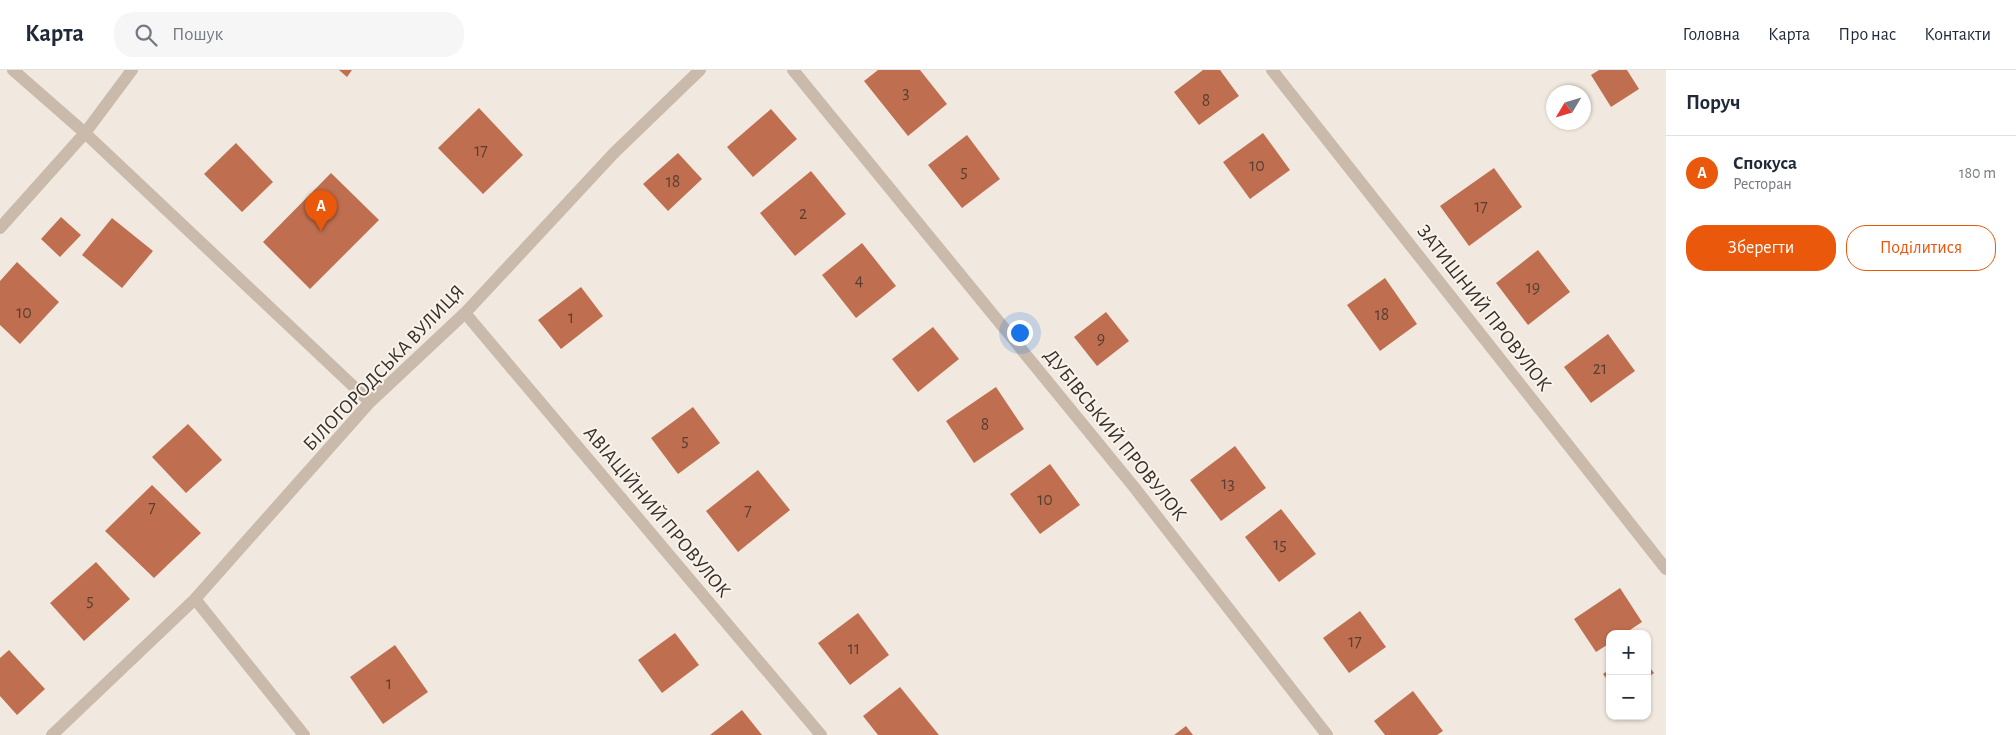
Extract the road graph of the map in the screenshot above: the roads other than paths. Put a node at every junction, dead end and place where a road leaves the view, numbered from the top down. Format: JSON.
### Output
{"nodes":[{"id":1,"x":13,"y":70,"type":"edge"},
{"id":2,"x":132,"y":70,"type":"edge"},
{"id":3,"x":700,"y":70,"type":"edge"},
{"id":4,"x":793,"y":70,"type":"edge"},
{"id":5,"x":1272,"y":70,"type":"edge"},
{"id":6,"x":85,"y":133,"type":"junction"},
{"id":7,"x":0,"y":228,"type":"edge"},
{"id":8,"x":465,"y":313,"type":"junction"},
{"id":9,"x":370,"y":402,"type":"junction"},
{"id":10,"x":1666,"y":569,"type":"edge"},
{"id":11,"x":195,"y":599,"type":"junction"},
{"id":12,"x":52,"y":735,"type":"edge"},
{"id":13,"x":304,"y":735,"type":"edge"},
{"id":14,"x":821,"y":735,"type":"edge"},
{"id":15,"x":1327,"y":735,"type":"edge"}],
"edges":[{"from":1,"to":6,"type":"street"},
{"from":2,"to":6,"type":"street"},
{"from":3,"to":8,"type":"street","name":"БІЛОГОРОДСЬКА ВУЛИЦЯ"},
{"from":4,"to":15,"type":"street","name":"ДУБІВСЬКИЙ ПРОВУЛОК"},
{"from":5,"to":10,"type":"street","name":"ЗАТИШНИЙ ПРОВУЛОК"},
{"from":6,"to":7,"type":"street"},
{"from":6,"to":9,"type":"street"},
{"from":8,"to":9,"type":"street","name":"БІЛОГОРОДСЬКА ВУЛИЦЯ"},
{"from":8,"to":14,"type":"street","name":"АВІАЦІЙНИЙ ПРОВУЛОК"},
{"from":9,"to":11,"type":"street","name":"БІЛОГОРОДСЬКА ВУЛИЦЯ"},
{"from":11,"to":12,"type":"street","name":"БІЛОГОРОДСЬКА ВУЛИЦЯ"},
{"from":11,"to":13,"type":"street"}]}
